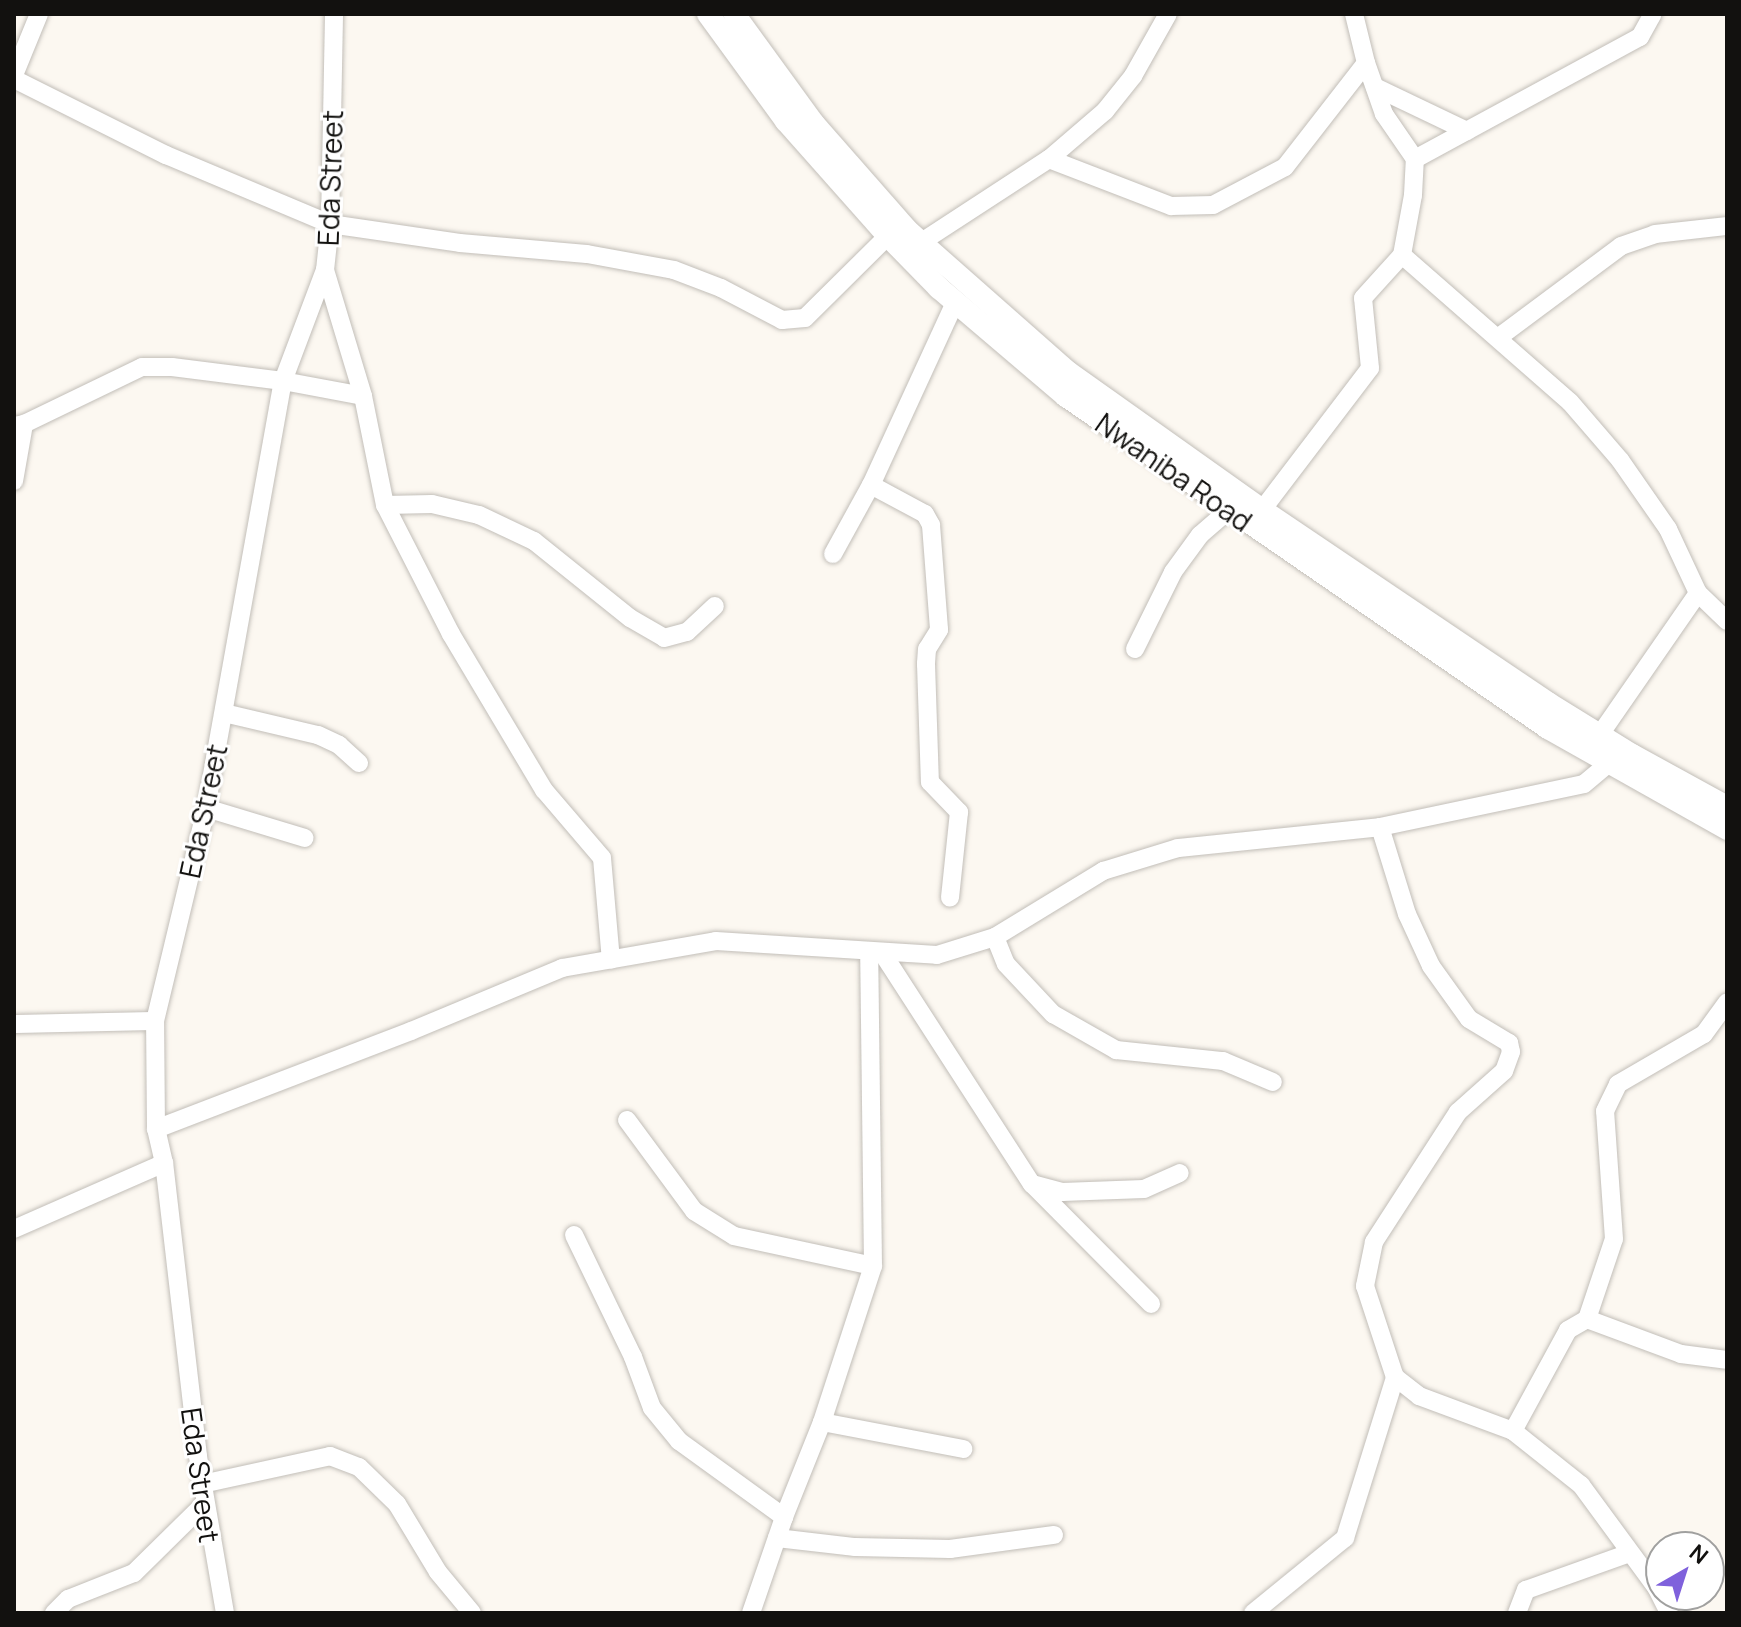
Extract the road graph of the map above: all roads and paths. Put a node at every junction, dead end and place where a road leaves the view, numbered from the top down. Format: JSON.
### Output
{"nodes":[{"id":1,"x":39,"y":14,"type":"edge"},
{"id":2,"x":334,"y":14,"type":"edge"},
{"id":3,"x":708,"y":14,"type":"edge"},
{"id":4,"x":734,"y":14,"type":"edge"},
{"id":5,"x":1168,"y":14,"type":"edge"},
{"id":6,"x":1354,"y":14,"type":"edge"},
{"id":7,"x":1653,"y":14,"type":"edge"},
{"id":8,"x":1366,"y":63,"type":"junction"},
{"id":9,"x":14,"y":77,"type":"edge"},
{"id":10,"x":1375,"y":87,"type":"junction"},
{"id":11,"x":1467,"y":131,"type":"junction"},
{"id":12,"x":1049,"y":159,"type":"junction"},
{"id":13,"x":1415,"y":159,"type":"junction"},
{"id":14,"x":330,"y":224,"type":"junction"},
{"id":15,"x":1726,"y":226,"type":"edge"},
{"id":16,"x":888,"y":236,"type":"junction"},
{"id":17,"x":920,"y":243,"type":"junction"},
{"id":18,"x":1402,"y":255,"type":"junction"},
{"id":19,"x":325,"y":270,"type":"junction"},
{"id":20,"x":955,"y":302,"type":"junction"},
{"id":21,"x":1499,"y":337,"type":"junction"},
{"id":22,"x":283,"y":381,"type":"junction"},
{"id":23,"x":363,"y":396,"type":"junction"},
{"id":24,"x":19,"y":425,"type":"edge"},
{"id":25,"x":14,"y":481,"type":"edge"},
{"id":26,"x":871,"y":485,"type":"junction"},
{"id":27,"x":385,"y":505,"type":"junction"},
{"id":28,"x":1262,"y":510,"type":"junction"},
{"id":29,"x":1228,"y":511,"type":"junction"},
{"id":30,"x":833,"y":554,"type":"dead end"},
{"id":31,"x":1698,"y":593,"type":"junction"},
{"id":32,"x":715,"y":606,"type":"dead end"},
{"id":33,"x":1724,"y":611,"type":"edge"},
{"id":34,"x":1135,"y":649,"type":"dead end"},
{"id":35,"x":224,"y":713,"type":"junction"},
{"id":36,"x":1594,"y":744,"type":"junction"},
{"id":37,"x":359,"y":763,"type":"dead end"},
{"id":38,"x":1608,"y":764,"type":"junction"},
{"id":39,"x":1727,"y":807,"type":"edge"},
{"id":40,"x":206,"y":808,"type":"junction"},
{"id":41,"x":1380,"y":827,"type":"junction"},
{"id":42,"x":1727,"y":829,"type":"edge"},
{"id":43,"x":305,"y":838,"type":"dead end"},
{"id":44,"x":950,"y":898,"type":"dead end"},
{"id":45,"x":995,"y":937,"type":"junction"},
{"id":46,"x":876,"y":952,"type":"junction"},
{"id":47,"x":611,"y":960,"type":"junction"},
{"id":48,"x":1727,"y":1002,"type":"edge"},
{"id":49,"x":155,"y":1021,"type":"junction"},
{"id":50,"x":14,"y":1024,"type":"edge"},
{"id":51,"x":1273,"y":1082,"type":"dead end"},
{"id":52,"x":627,"y":1120,"type":"dead end"},
{"id":53,"x":156,"y":1129,"type":"junction"},
{"id":54,"x":164,"y":1163,"type":"junction"},
{"id":55,"x":1180,"y":1173,"type":"dead end"},
{"id":56,"x":1032,"y":1184,"type":"junction"},
{"id":57,"x":14,"y":1229,"type":"edge"},
{"id":58,"x":574,"y":1235,"type":"dead end"},
{"id":59,"x":873,"y":1266,"type":"junction"},
{"id":60,"x":1151,"y":1304,"type":"dead end"},
{"id":61,"x":1587,"y":1319,"type":"junction"},
{"id":62,"x":1727,"y":1360,"type":"edge"},
{"id":63,"x":1395,"y":1377,"type":"junction"},
{"id":64,"x":822,"y":1422,"type":"junction"},
{"id":65,"x":1513,"y":1431,"type":"junction"},
{"id":66,"x":963,"y":1449,"type":"dead end"},
{"id":67,"x":202,"y":1484,"type":"junction"},
{"id":68,"x":205,"y":1503,"type":"junction"},
{"id":69,"x":784,"y":1517,"type":"junction"},
{"id":70,"x":1054,"y":1535,"type":"dead end"},
{"id":71,"x":777,"y":1538,"type":"junction"},
{"id":72,"x":1630,"y":1553,"type":"junction"},
{"id":73,"x":54,"y":1613,"type":"edge"},
{"id":74,"x":225,"y":1613,"type":"edge"},
{"id":75,"x":472,"y":1613,"type":"edge"},
{"id":76,"x":751,"y":1613,"type":"edge"},
{"id":77,"x":1253,"y":1613,"type":"edge"},
{"id":78,"x":1517,"y":1613,"type":"edge"},
{"id":79,"x":1669,"y":1613,"type":"edge"}],
"edges":[{"from":1,"to":9,"type":"street"},
{"from":2,"to":14,"type":"street","name":"Eda Street"},
{"from":3,"to":16,"type":"main road","name":"Nwaniba Road"},
{"from":4,"to":17,"type":"main road"},
{"from":5,"to":12,"type":"street"},
{"from":6,"to":8,"type":"street"},
{"from":7,"to":11,"type":"street"},
{"from":8,"to":10,"type":"street"},
{"from":8,"to":12,"type":"street"},
{"from":9,"to":14,"type":"street"},
{"from":10,"to":11,"type":"street"},
{"from":10,"to":13,"type":"street"},
{"from":11,"to":13,"type":"street"},
{"from":12,"to":17,"type":"street"},
{"from":13,"to":18,"type":"street"},
{"from":14,"to":16,"type":"street"},
{"from":14,"to":19,"type":"street","name":"Eda Street"},
{"from":15,"to":21,"type":"street"},
{"from":16,"to":20,"type":"main road","name":"Nwaniba Road"},
{"from":17,"to":28,"type":"main road"},
{"from":18,"to":21,"type":"street"},
{"from":18,"to":28,"type":"street"},
{"from":19,"to":22,"type":"street","name":"Eda Street"},
{"from":19,"to":23,"type":"street"},
{"from":20,"to":26,"type":"street"},
{"from":20,"to":29,"type":"main road","name":"Nwaniba Road"},
{"from":21,"to":31,"type":"street"},
{"from":22,"to":23,"type":"street"},
{"from":22,"to":24,"type":"street"},
{"from":22,"to":35,"type":"street","name":"Eda Street"},
{"from":23,"to":27,"type":"street"},
{"from":24,"to":25,"type":"street"},
{"from":26,"to":30,"type":"street"},
{"from":26,"to":44,"type":"street"},
{"from":27,"to":32,"type":"street"},
{"from":27,"to":47,"type":"street"},
{"from":28,"to":36,"type":"main road"},
{"from":29,"to":34,"type":"street"},
{"from":29,"to":36,"type":"main road","name":"Nwaniba Road"},
{"from":31,"to":33,"type":"street"},
{"from":31,"to":36,"type":"street"},
{"from":35,"to":37,"type":"street"},
{"from":35,"to":40,"type":"street","name":"Eda Street"},
{"from":36,"to":38,"type":"main road","name":"Nwaniba Road"},
{"from":36,"to":39,"type":"main road"},
{"from":38,"to":41,"type":"street"},
{"from":38,"to":42,"type":"main road","name":"Nwaniba Road"},
{"from":40,"to":43,"type":"street"},
{"from":40,"to":49,"type":"street","name":"Eda Street"},
{"from":41,"to":45,"type":"street"},
{"from":41,"to":63,"type":"street"},
{"from":45,"to":46,"type":"street"},
{"from":45,"to":51,"type":"street"},
{"from":46,"to":47,"type":"street"},
{"from":46,"to":56,"type":"street"},
{"from":46,"to":59,"type":"street"},
{"from":47,"to":53,"type":"street"},
{"from":48,"to":61,"type":"street"},
{"from":49,"to":50,"type":"street"},
{"from":49,"to":53,"type":"street","name":"Eda Street"},
{"from":52,"to":59,"type":"street"},
{"from":53,"to":54,"type":"street","name":"Eda Street"},
{"from":54,"to":57,"type":"street"},
{"from":54,"to":67,"type":"street","name":"Eda Street"},
{"from":55,"to":56,"type":"street"},
{"from":56,"to":60,"type":"street"},
{"from":58,"to":69,"type":"street"},
{"from":59,"to":64,"type":"street"},
{"from":61,"to":62,"type":"street"},
{"from":61,"to":65,"type":"street"},
{"from":63,"to":65,"type":"street"},
{"from":63,"to":77,"type":"street"},
{"from":64,"to":66,"type":"street"},
{"from":64,"to":69,"type":"street"},
{"from":65,"to":72,"type":"street"},
{"from":67,"to":68,"type":"street","name":"Eda Street"},
{"from":67,"to":75,"type":"street"},
{"from":68,"to":73,"type":"street"},
{"from":68,"to":74,"type":"street","name":"Eda Street"},
{"from":69,"to":71,"type":"street"},
{"from":70,"to":71,"type":"street"},
{"from":71,"to":76,"type":"street"},
{"from":72,"to":78,"type":"street"},
{"from":72,"to":79,"type":"street"}]}
